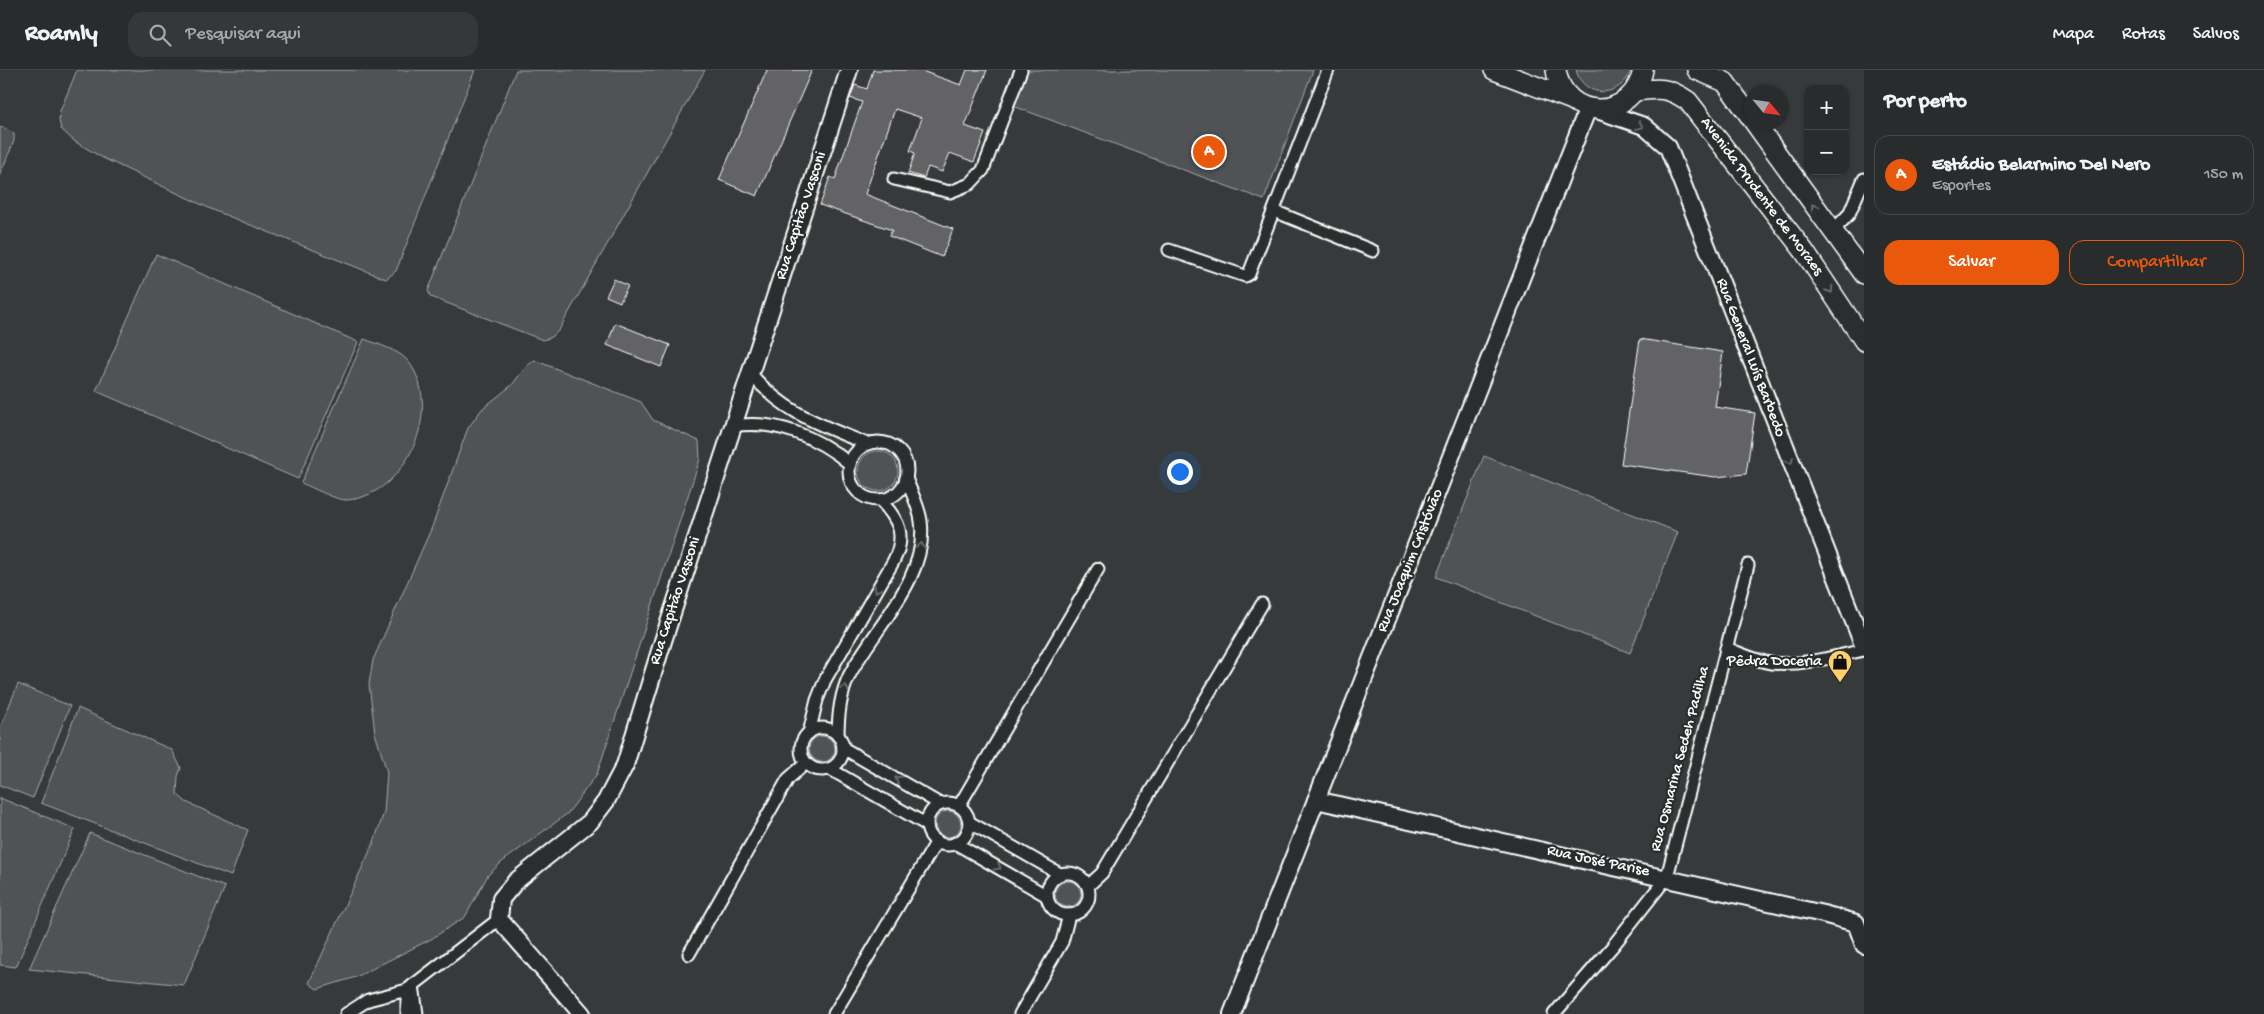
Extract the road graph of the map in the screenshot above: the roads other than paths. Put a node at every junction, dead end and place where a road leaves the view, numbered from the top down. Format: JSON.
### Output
{"nodes":[{"id":1,"x":849,"y":70,"type":"edge"},
{"id":2,"x":1021,"y":70,"type":"edge"},
{"id":3,"x":1328,"y":70,"type":"edge"},
{"id":4,"x":1494,"y":70,"type":"edge"},
{"id":5,"x":1556,"y":70,"type":"edge"},
{"id":6,"x":1643,"y":70,"type":"edge"},
{"id":7,"x":1697,"y":70,"type":"edge"},
{"id":8,"x":1720,"y":76,"type":"edge"},
{"id":9,"x":1635,"y":91,"type":"junction"},
{"id":10,"x":1585,"y":106,"type":"junction"},
{"id":11,"x":1744,"y":108,"type":"edge"},
{"id":12,"x":1760,"y":130,"type":"edge"},
{"id":13,"x":894,"y":179,"type":"dead end"},
{"id":14,"x":1864,"y":179,"type":"edge"},
{"id":15,"x":1274,"y":211,"type":"junction"},
{"id":16,"x":1832,"y":232,"type":"junction"},
{"id":17,"x":1169,"y":250,"type":"dead end"},
{"id":18,"x":1373,"y":251,"type":"dead end"},
{"id":19,"x":1864,"y":274,"type":"edge"},
{"id":20,"x":1864,"y":341,"type":"edge"},
{"id":21,"x":751,"y":374,"type":"junction"},
{"id":22,"x":790,"y":411,"type":"junction"},
{"id":23,"x":733,"y":426,"type":"junction"},
{"id":24,"x":781,"y":427,"type":"junction"},
{"id":25,"x":833,"y":430,"type":"junction"},
{"id":26,"x":867,"y":444,"type":"junction"},
{"id":27,"x":826,"y":446,"type":"junction"},
{"id":28,"x":850,"y":464,"type":"junction"},
{"id":29,"x":906,"y":478,"type":"junction"},
{"id":30,"x":880,"y":500,"type":"junction"},
{"id":31,"x":1748,"y":565,"type":"dead end"},
{"id":32,"x":1098,"y":569,"type":"dead end"},
{"id":33,"x":1262,"y":604,"type":"dead end"},
{"id":34,"x":1726,"y":648,"type":"junction"},
{"id":35,"x":1864,"y":648,"type":"edge"},
{"id":36,"x":809,"y":733,"type":"junction"},
{"id":37,"x":838,"y":736,"type":"junction"},
{"id":38,"x":843,"y":748,"type":"junction"},
{"id":39,"x":806,"y":763,"type":"junction"},
{"id":40,"x":830,"y":769,"type":"junction"},
{"id":41,"x":1316,"y":800,"type":"junction"},
{"id":42,"x":940,"y":804,"type":"junction"},
{"id":43,"x":959,"y":806,"type":"junction"},
{"id":44,"x":969,"y":822,"type":"junction"},
{"id":45,"x":927,"y":825,"type":"junction"},
{"id":46,"x":937,"y":842,"type":"junction"},
{"id":47,"x":956,"y":843,"type":"junction"},
{"id":48,"x":1060,"y":874,"type":"junction"},
{"id":49,"x":1667,"y":878,"type":"junction"},
{"id":50,"x":1088,"y":886,"type":"junction"},
{"id":51,"x":1047,"y":896,"type":"junction"},
{"id":52,"x":1069,"y":915,"type":"junction"},
{"id":53,"x":499,"y":919,"type":"junction"},
{"id":54,"x":1864,"y":945,"type":"edge"},
{"id":55,"x":689,"y":954,"type":"dead end"},
{"id":56,"x":410,"y":987,"type":"junction"},
{"id":57,"x":346,"y":1014,"type":"edge"},
{"id":58,"x":406,"y":1014,"type":"edge"},
{"id":59,"x":417,"y":1014,"type":"edge"},
{"id":60,"x":582,"y":1014,"type":"edge"},
{"id":61,"x":834,"y":1014,"type":"edge"},
{"id":62,"x":1020,"y":1014,"type":"edge"},
{"id":63,"x":1232,"y":1014,"type":"edge"},
{"id":64,"x":1554,"y":1014,"type":"edge"}],
"edges":[{"from":1,"to":21,"type":"street","name":"Rua Capitão Vasconi"},
{"from":2,"to":13,"type":"street"},
{"from":3,"to":15,"type":"street"},
{"from":4,"to":10,"type":"main road"},
{"from":5,"to":10,"type":"main road"},
{"from":6,"to":9,"type":"main road"},
{"from":7,"to":8,"type":"main road"},
{"from":8,"to":11,"type":"main road"},
{"from":9,"to":10,"type":"main road"},
{"from":9,"to":20,"type":"main road","name":"Avenida Prudente de Moraes","one_way":true},
{"from":10,"to":35,"type":"street","name":"Rua General Luís Barbedo","one_way":true},
{"from":10,"to":41,"type":"street","name":"Rua Joaquim Cristóvão"},
{"from":16,"to":12,"type":"main road","one_way":true},
{"from":14,"to":16,"type":"street"},
{"from":15,"to":17,"type":"street"},
{"from":15,"to":18,"type":"street"},
{"from":16,"to":19,"type":"main road"},
{"from":21,"to":22,"type":"street"},
{"from":21,"to":23,"type":"street","name":"Rua Capitão Vasconi"},
{"from":22,"to":24,"type":"street"},
{"from":22,"to":25,"type":"street"},
{"from":23,"to":24,"type":"street"},
{"from":23,"to":53,"type":"street","name":"Rua Capitão Vasconi"},
{"from":24,"to":27,"type":"street"},
{"from":25,"to":26,"type":"street"},
{"from":25,"to":27,"type":"street"},
{"from":26,"to":28,"type":"street"},
{"from":26,"to":29,"type":"street"},
{"from":27,"to":28,"type":"street"},
{"from":28,"to":30,"type":"street"},
{"from":29,"to":30,"type":"street"},
{"from":37,"to":29,"type":"street","one_way":true},
{"from":30,"to":36,"type":"street","one_way":true},
{"from":31,"to":34,"type":"street","name":"Rua Osmarina Sedeh Padilha"},
{"from":32,"to":43,"type":"street"},
{"from":33,"to":50,"type":"street"},
{"from":34,"to":35,"type":"street"},
{"from":34,"to":49,"type":"street","name":"Rua Osmarina Sedeh Padilha"},
{"from":36,"to":37,"type":"street"},
{"from":36,"to":39,"type":"street"},
{"from":37,"to":38,"type":"street"},
{"from":38,"to":40,"type":"street"},
{"from":42,"to":38,"type":"street","one_way":true},
{"from":39,"to":40,"type":"street"},
{"from":39,"to":55,"type":"street"},
{"from":40,"to":45,"type":"street"},
{"from":41,"to":49,"type":"street","name":"Rua José Parise"},
{"from":41,"to":63,"type":"street","name":"Rua Joaquim Cristóvão"},
{"from":42,"to":43,"type":"street"},
{"from":42,"to":45,"type":"street"},
{"from":43,"to":44,"type":"street"},
{"from":44,"to":47,"type":"street"},
{"from":44,"to":48,"type":"street"},
{"from":45,"to":46,"type":"street"},
{"from":46,"to":47,"type":"street"},
{"from":46,"to":61,"type":"street"},
{"from":47,"to":51,"type":"street","one_way":true},
{"from":48,"to":50,"type":"street"},
{"from":48,"to":51,"type":"street"},
{"from":49,"to":54,"type":"street","name":"Rua José Parise"},
{"from":49,"to":64,"type":"street","name":"Rua Osmarina Sedeh Padilha"},
{"from":50,"to":52,"type":"street"},
{"from":51,"to":52,"type":"street"},
{"from":52,"to":62,"type":"street"},
{"from":53,"to":56,"type":"street"},
{"from":53,"to":60,"type":"street"},
{"from":56,"to":57,"type":"street"},
{"from":56,"to":58,"type":"street"},
{"from":56,"to":59,"type":"street"}]}
